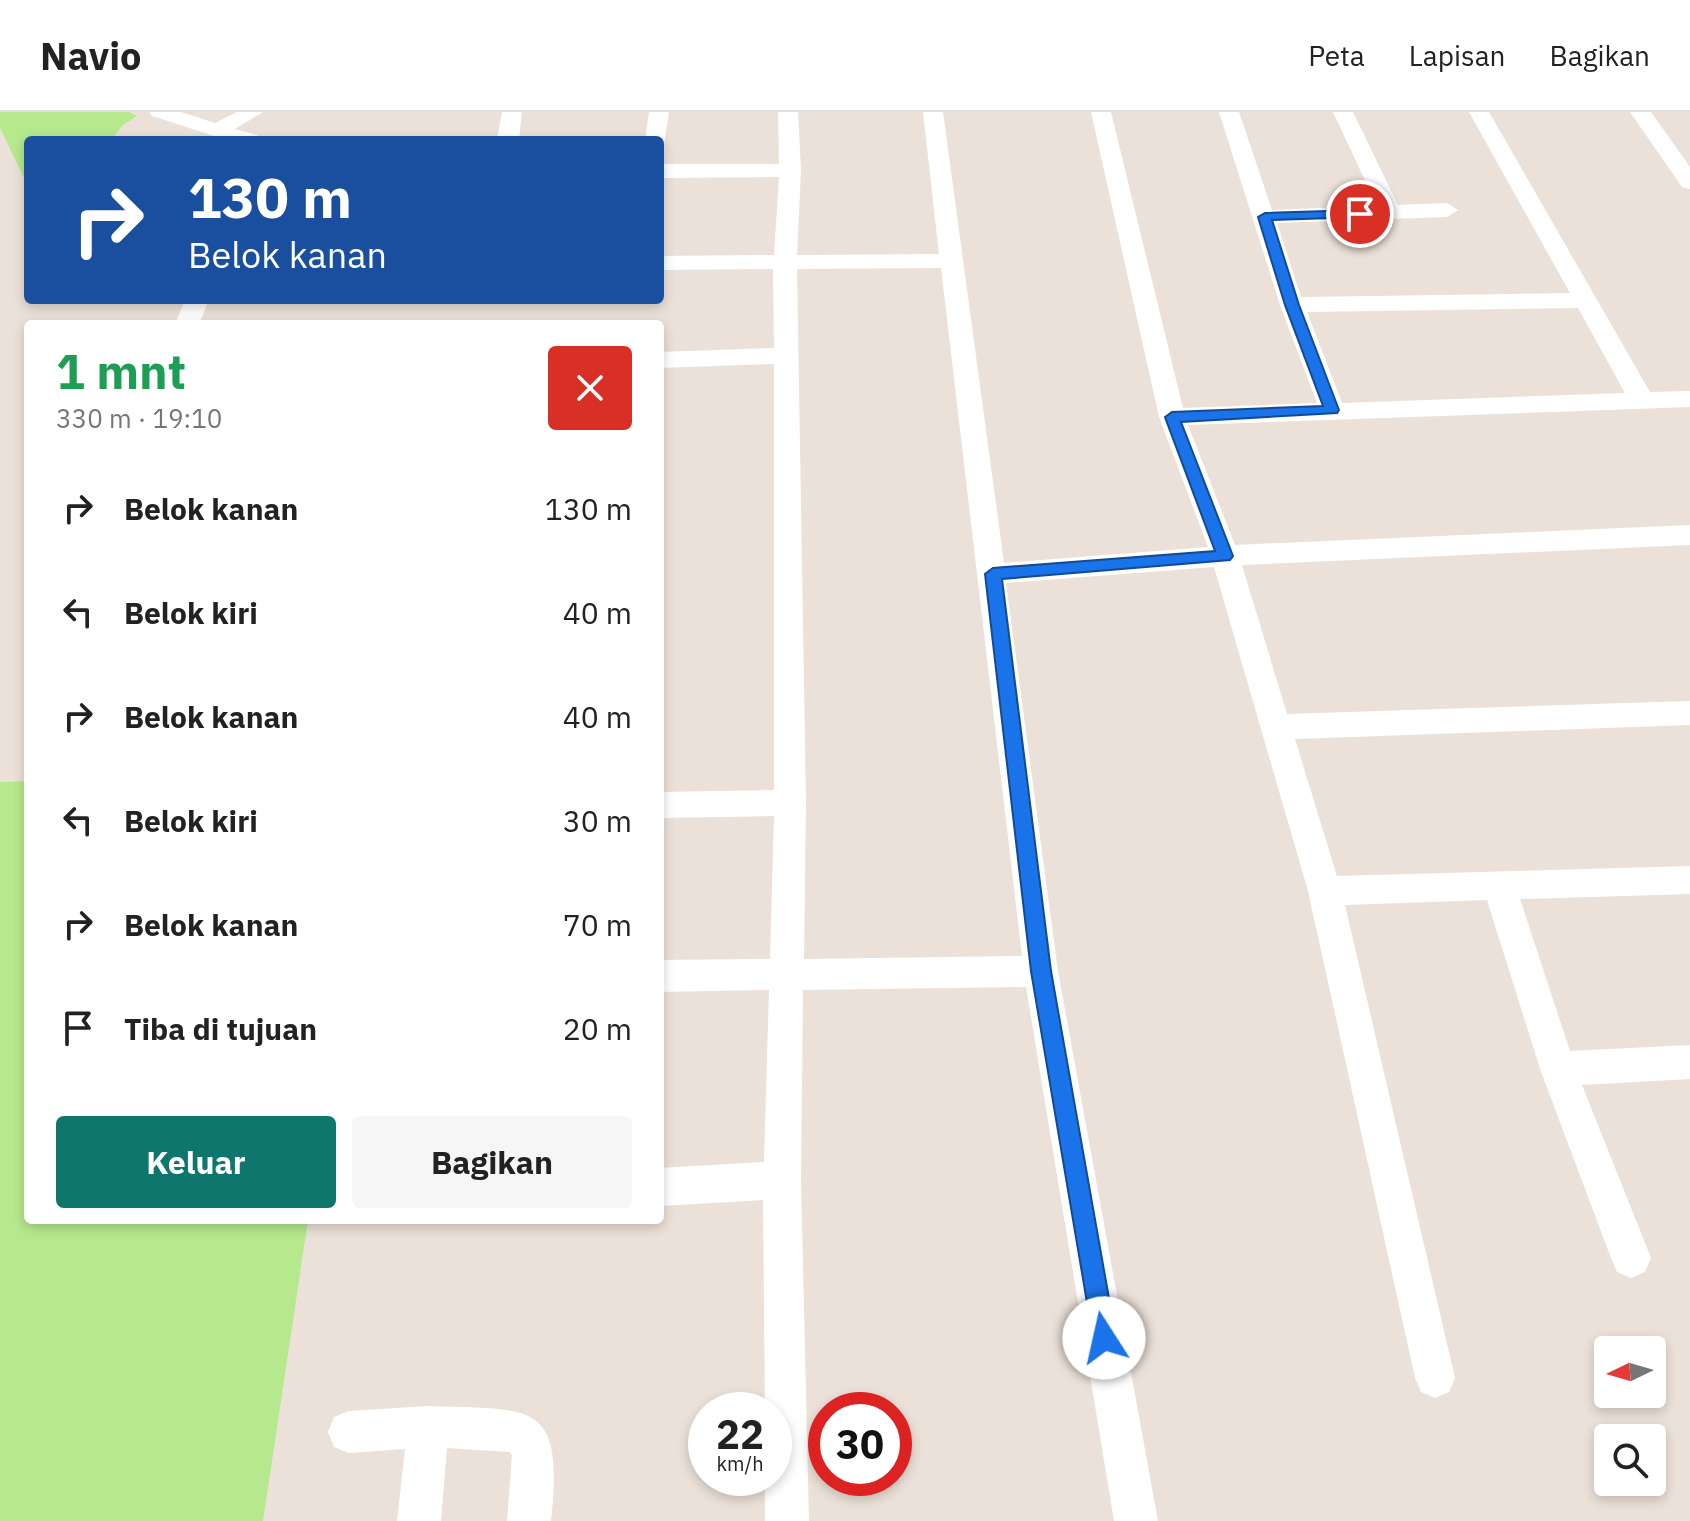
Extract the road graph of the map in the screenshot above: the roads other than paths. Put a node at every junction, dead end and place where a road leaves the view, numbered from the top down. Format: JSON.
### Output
{"nodes":[{"id":1,"x":159,"y":112,"type":"edge"},
{"id":2,"x":253,"y":112,"type":"edge"},
{"id":3,"x":512,"y":112,"type":"edge"},
{"id":4,"x":659,"y":112,"type":"edge"},
{"id":5,"x":788,"y":112,"type":"edge"},
{"id":6,"x":933,"y":112,"type":"edge"},
{"id":7,"x":1101,"y":112,"type":"edge"},
{"id":8,"x":1229,"y":112,"type":"edge"},
{"id":9,"x":1343,"y":112,"type":"edge"},
{"id":10,"x":1479,"y":112,"type":"edge"},
{"id":11,"x":1640,"y":112,"type":"edge"},
{"id":12,"x":216,"y":130,"type":"junction"},
{"id":13,"x":236,"y":136,"type":"edge"},
{"id":14,"x":509,"y":136,"type":"edge"},
{"id":15,"x":656,"y":136,"type":"edge"},
{"id":16,"x":790,"y":170,"type":"junction"},
{"id":17,"x":664,"y":171,"type":"edge"},
{"id":18,"x":1690,"y":182,"type":"edge"},
{"id":19,"x":1447,"y":210,"type":"dead end"},
{"id":20,"x":1391,"y":213,"type":"junction"},
{"id":21,"x":1265,"y":217,"type":"junction"},
{"id":22,"x":785,"y":261,"type":"junction"},
{"id":23,"x":953,"y":261,"type":"junction"},
{"id":24,"x":664,"y":263,"type":"edge"},
{"id":25,"x":1585,"y":300,"type":"junction"},
{"id":26,"x":1292,"y":305,"type":"junction"},
{"id":27,"x":785,"y":356,"type":"junction"},
{"id":28,"x":664,"y":360,"type":"edge"},
{"id":29,"x":1690,"y":399,"type":"edge"},
{"id":30,"x":1642,"y":400,"type":"junction"},
{"id":31,"x":1332,"y":410,"type":"junction"},
{"id":32,"x":1172,"y":417,"type":"junction"},
{"id":33,"x":1690,"y":535,"type":"edge"},
{"id":34,"x":1225,"y":556,"type":"junction"},
{"id":35,"x":993,"y":574,"type":"junction"},
{"id":36,"x":1690,"y":713,"type":"edge"},
{"id":37,"x":1276,"y":727,"type":"junction"},
{"id":38,"x":790,"y":803,"type":"junction"},
{"id":39,"x":664,"y":805,"type":"edge"},
{"id":40,"x":1690,"y":880,"type":"edge"},
{"id":41,"x":1500,"y":888,"type":"junction"},
{"id":42,"x":1325,"y":891,"type":"junction"},
{"id":43,"x":1041,"y":971,"type":"junction"},
{"id":44,"x":664,"y":976,"type":"edge"},
{"id":45,"x":788,"y":977,"type":"junction"},
{"id":46,"x":1690,"y":1062,"type":"edge"},
{"id":47,"x":1558,"y":1069,"type":"junction"},
{"id":48,"x":782,"y":1180,"type":"junction"},
{"id":49,"x":664,"y":1187,"type":"edge"},
{"id":50,"x":1631,"y":1258,"type":"dead end"},
{"id":51,"x":1435,"y":1378,"type":"dead end"},
{"id":52,"x":428,"y":1427,"type":"junction"},
{"id":53,"x":349,"y":1432,"type":"dead end"},
{"id":54,"x":419,"y":1521,"type":"edge"},
{"id":55,"x":529,"y":1521,"type":"edge"},
{"id":56,"x":787,"y":1521,"type":"edge"},
{"id":57,"x":1136,"y":1521,"type":"edge"}],
"edges":[{"from":1,"to":12,"type":"street"},
{"from":2,"to":12,"type":"street"},
{"from":3,"to":14,"type":"street"},
{"from":4,"to":15,"type":"street"},
{"from":5,"to":16,"type":"street"},
{"from":6,"to":23,"type":"street"},
{"from":7,"to":32,"type":"street"},
{"from":8,"to":21,"type":"street"},
{"from":9,"to":20,"type":"street"},
{"from":10,"to":25,"type":"street"},
{"from":11,"to":18,"type":"street"},
{"from":12,"to":13,"type":"street"},
{"from":16,"to":17,"type":"street"},
{"from":16,"to":22,"type":"street"},
{"from":19,"to":20,"type":"street"},
{"from":20,"to":21,"type":"street"},
{"from":21,"to":26,"type":"street"},
{"from":22,"to":23,"type":"street"},
{"from":22,"to":24,"type":"street"},
{"from":22,"to":27,"type":"street"},
{"from":23,"to":35,"type":"street"},
{"from":25,"to":26,"type":"street"},
{"from":25,"to":30,"type":"street"},
{"from":26,"to":31,"type":"street"},
{"from":27,"to":28,"type":"street"},
{"from":27,"to":38,"type":"street"},
{"from":29,"to":30,"type":"street"},
{"from":30,"to":31,"type":"street"},
{"from":31,"to":32,"type":"street"},
{"from":32,"to":34,"type":"street"},
{"from":33,"to":34,"type":"street"},
{"from":34,"to":35,"type":"street"},
{"from":34,"to":37,"type":"street"},
{"from":35,"to":43,"type":"street"},
{"from":36,"to":37,"type":"street"},
{"from":37,"to":42,"type":"street"},
{"from":38,"to":39,"type":"street"},
{"from":38,"to":45,"type":"street"},
{"from":40,"to":41,"type":"street"},
{"from":41,"to":42,"type":"street"},
{"from":41,"to":47,"type":"street"},
{"from":42,"to":51,"type":"street"},
{"from":43,"to":45,"type":"street"},
{"from":43,"to":57,"type":"street"},
{"from":44,"to":45,"type":"street"},
{"from":45,"to":48,"type":"street"},
{"from":46,"to":47,"type":"street"},
{"from":47,"to":50,"type":"street"},
{"from":48,"to":49,"type":"street"},
{"from":48,"to":56,"type":"street"},
{"from":52,"to":53,"type":"street"},
{"from":52,"to":54,"type":"street"},
{"from":52,"to":55,"type":"street"}]}
